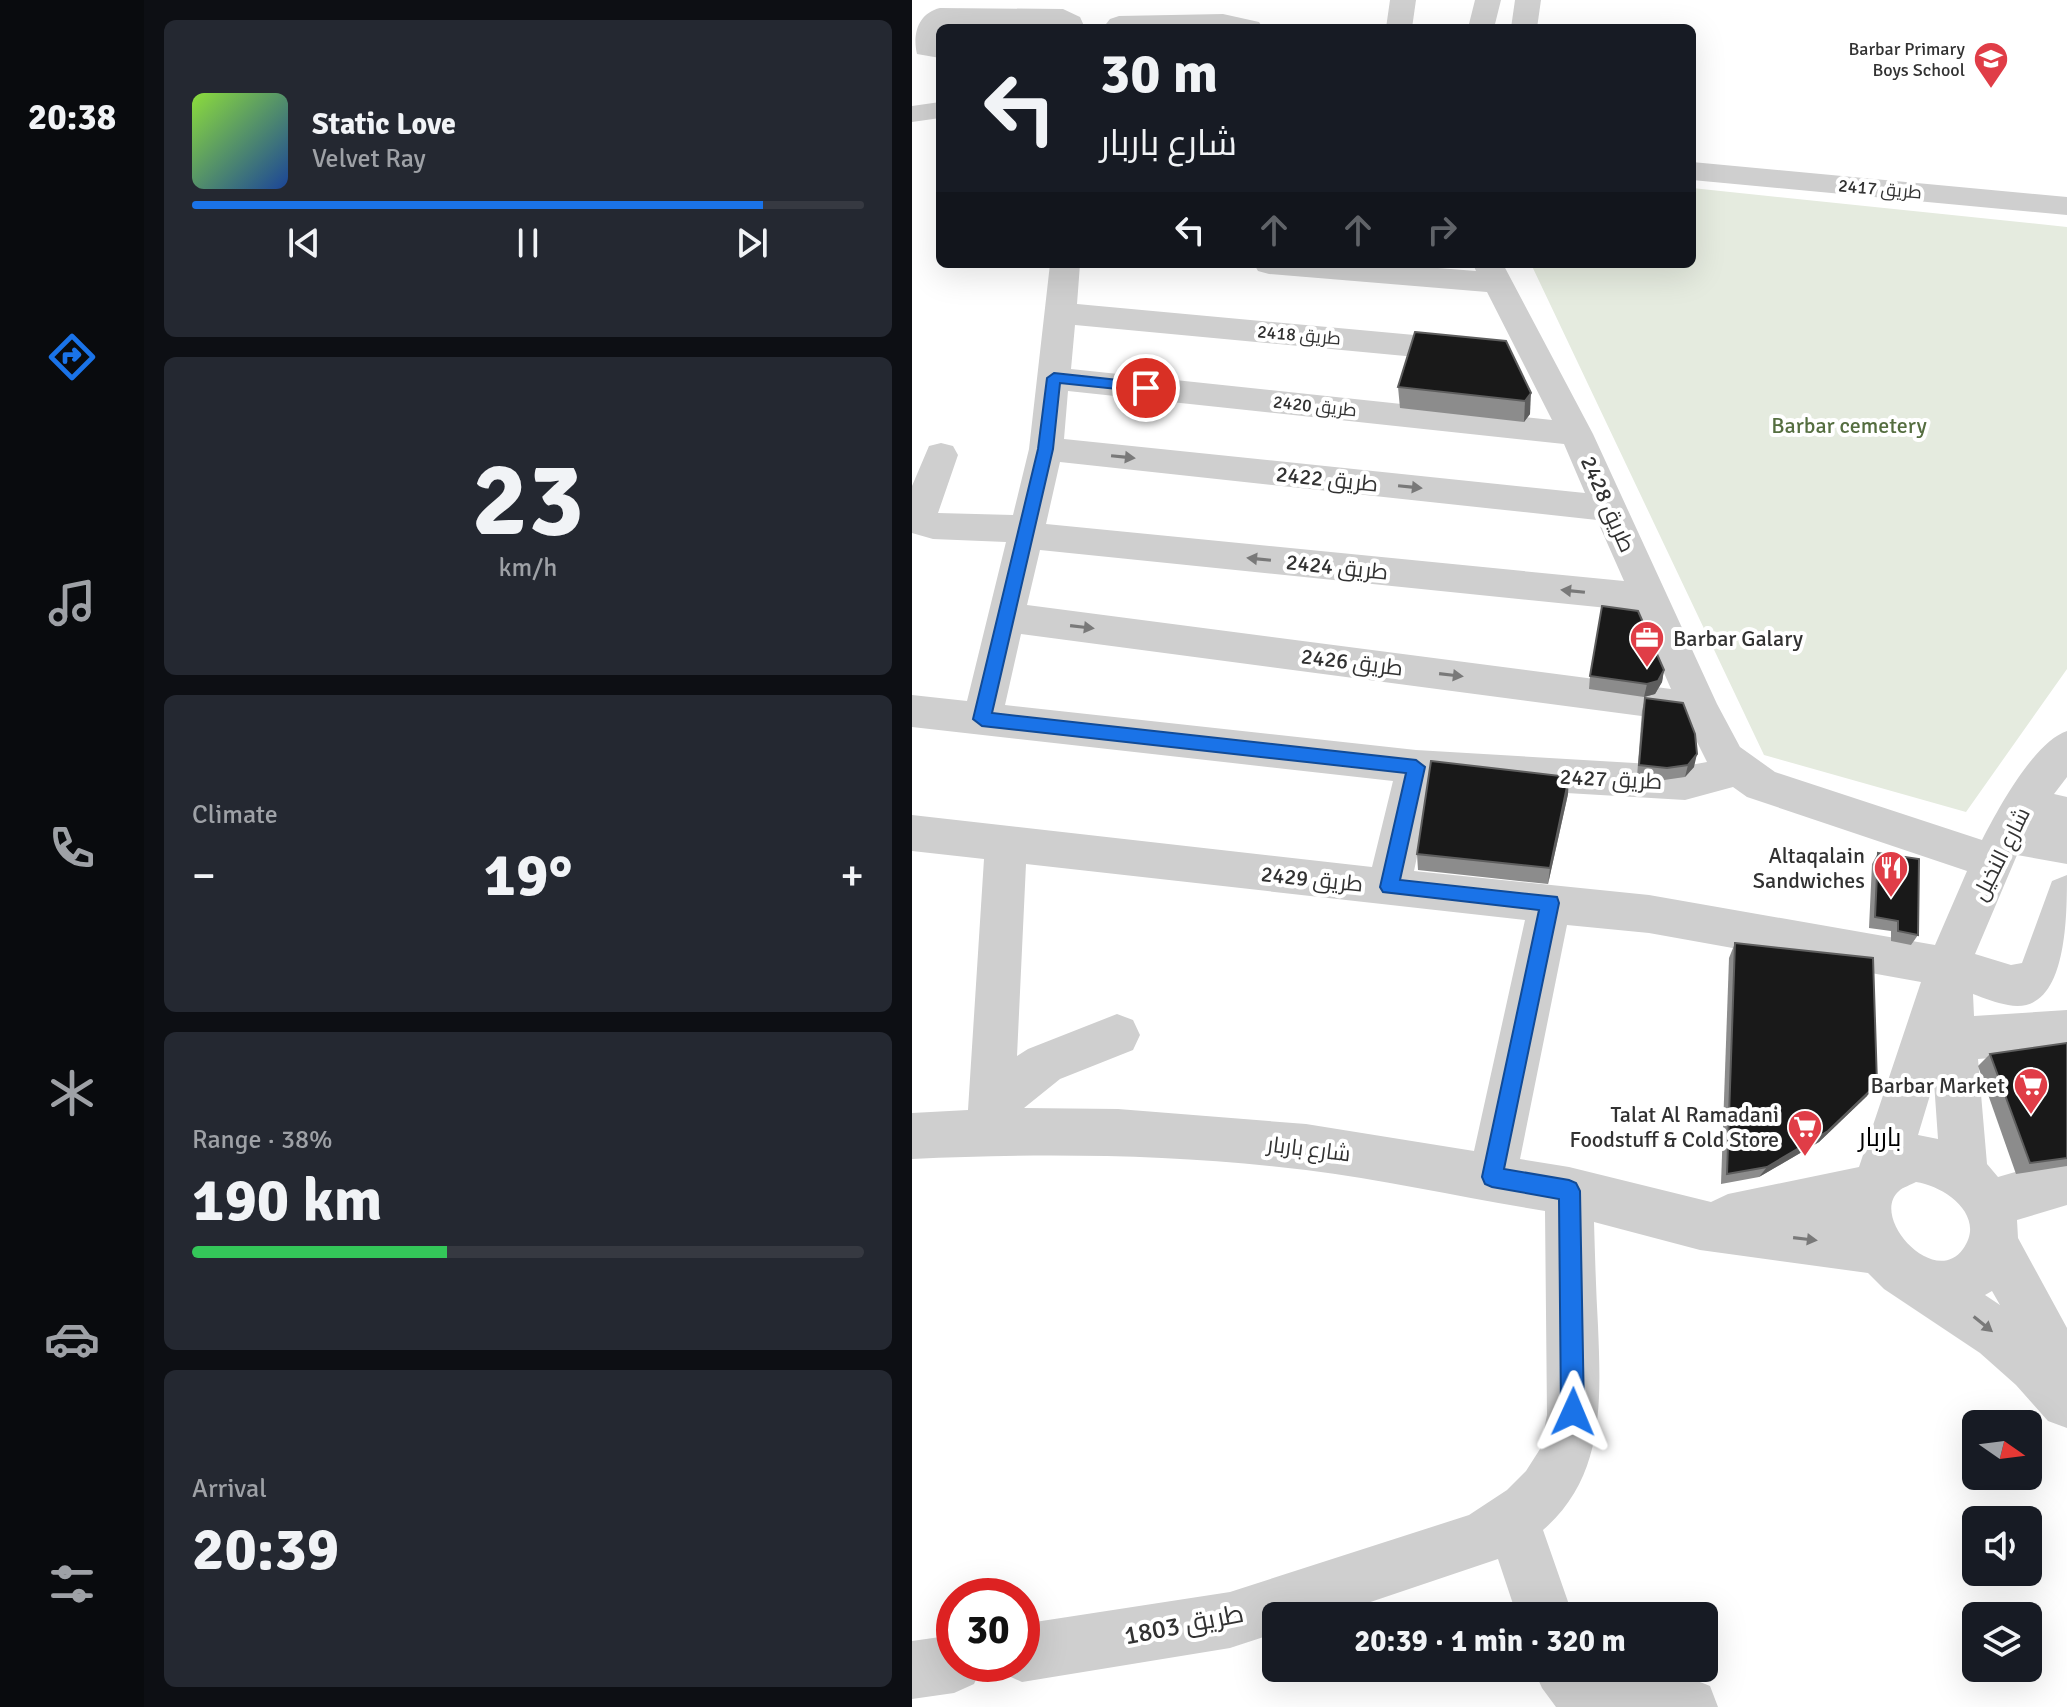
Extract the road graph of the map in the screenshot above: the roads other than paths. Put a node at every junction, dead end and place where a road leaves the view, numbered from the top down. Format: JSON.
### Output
{"nodes":[{"id":1,"x":1403,"y":0,"type":"edge"},
{"id":2,"x":1488,"y":0,"type":"edge"},
{"id":3,"x":1528,"y":0,"type":"edge"},
{"id":4,"x":1070,"y":24,"type":"edge"},
{"id":5,"x":1119,"y":24,"type":"dead end"},
{"id":6,"x":1232,"y":24,"type":"edge"},
{"id":7,"x":1400,"y":24,"type":"edge"},
{"id":8,"x":1482,"y":24,"type":"edge"},
{"id":9,"x":1525,"y":24,"type":"edge"},
{"id":10,"x":926,"y":51,"type":"edge"},
{"id":11,"x":936,"y":111,"type":"edge"},
{"id":12,"x":912,"y":114,"type":"edge"},
{"id":13,"x":1696,"y":171,"type":"edge"},
{"id":14,"x":2067,"y":206,"type":"edge"},
{"id":15,"x":1065,"y":268,"type":"edge"},
{"id":16,"x":1369,"y":268,"type":"edge"},
{"id":17,"x":1494,"y":273,"type":"edge"},
{"id":18,"x":1059,"y":313,"type":"junction"},
{"id":19,"x":1538,"y":356,"type":"junction"},
{"id":20,"x":1054,"y":378,"type":"junction"},
{"id":21,"x":1576,"y":434,"type":"junction"},
{"id":22,"x":1046,"y":449,"type":"junction"},
{"id":23,"x":941,"y":455,"type":"dead end"},
{"id":24,"x":1609,"y":508,"type":"junction"},
{"id":25,"x":1024,"y":532,"type":"junction"},
{"id":26,"x":1651,"y":598,"type":"junction"},
{"id":27,"x":1005,"y":617,"type":"junction"},
{"id":28,"x":1699,"y":708,"type":"junction"},
{"id":29,"x":912,"y":711,"type":"edge"},
{"id":30,"x":982,"y":719,"type":"junction"},
{"id":31,"x":2067,"y":747,"type":"edge"},
{"id":32,"x":1727,"y":758,"type":"junction"},
{"id":33,"x":1416,"y":767,"type":"junction"},
{"id":34,"x":2067,"y":815,"type":"edge"},
{"id":35,"x":912,"y":833,"type":"edge"},
{"id":36,"x":2008,"y":834,"type":"junction"},
{"id":37,"x":1006,"y":844,"type":"junction"},
{"id":38,"x":2067,"y":846,"type":"edge"},
{"id":39,"x":1389,"y":887,"type":"junction"},
{"id":40,"x":2067,"y":894,"type":"edge"},
{"id":41,"x":1550,"y":903,"type":"junction"},
{"id":42,"x":1948,"y":967,"type":"junction"},
{"id":43,"x":2067,"y":1031,"type":"edge"},
{"id":44,"x":1117,"y":1035,"type":"dead end"},
{"id":45,"x":1952,"y":1039,"type":"junction"},
{"id":46,"x":991,"y":1119,"type":"junction"},
{"id":47,"x":912,"y":1136,"type":"edge"},
{"id":48,"x":1492,"y":1177,"type":"junction"},
{"id":49,"x":1877,"y":1180,"type":"junction"},
{"id":50,"x":2067,"y":1181,"type":"edge"},
{"id":51,"x":1569,"y":1191,"type":"junction"},
{"id":52,"x":1982,"y":1206,"type":"junction"},
{"id":53,"x":1700,"y":1225,"type":"junction"},
{"id":54,"x":1878,"y":1249,"type":"junction"},
{"id":55,"x":1917,"y":1281,"type":"junction"},
{"id":56,"x":2054,"y":1331,"type":"edge"},
{"id":57,"x":2067,"y":1380,"type":"edge"},
{"id":58,"x":2067,"y":1402,"type":"edge"},
{"id":59,"x":1496,"y":1530,"type":"junction"},
{"id":60,"x":1537,"y":1602,"type":"edge"},
{"id":61,"x":1040,"y":1650,"type":"edge"},
{"id":62,"x":936,"y":1667,"type":"edge"},
{"id":63,"x":912,"y":1670,"type":"edge"},
{"id":64,"x":1573,"y":1682,"type":"edge"},
{"id":65,"x":1689,"y":1707,"type":"edge"}],
"edges":[{"from":1,"to":7,"type":"street"},
{"from":2,"to":8,"type":"street"},
{"from":3,"to":9,"type":"street"},
{"from":4,"to":10,"type":"street"},
{"from":5,"to":6,"type":"street"},
{"from":11,"to":12,"type":"street"},
{"from":13,"to":14,"type":"street","name":"طريق 2417"},
{"from":15,"to":18,"type":"street"},
{"from":16,"to":17,"type":"street"},
{"from":17,"to":19,"type":"street","name":"طريق 2428"},
{"from":18,"to":19,"type":"street","name":"طريق 2418"},
{"from":18,"to":20,"type":"street"},
{"from":19,"to":21,"type":"street","name":"طريق 2428"},
{"from":20,"to":21,"type":"street","name":"طريق 2420"},
{"from":20,"to":22,"type":"street"},
{"from":21,"to":24,"type":"street","name":"طريق 2428"},
{"from":22,"to":24,"type":"street","name":"طريق 2422","one_way":true},
{"from":22,"to":25,"type":"street"},
{"from":23,"to":25,"type":"street","name":"طريق 2424"},
{"from":24,"to":26,"type":"street","name":"طريق 2428"},
{"from":26,"to":25,"type":"street","name":"طريق 2424","one_way":true},
{"from":25,"to":27,"type":"street"},
{"from":26,"to":28,"type":"street","name":"طريق 2428"},
{"from":27,"to":28,"type":"street","name":"طريق 2426","one_way":true},
{"from":27,"to":30,"type":"street"},
{"from":28,"to":32,"type":"street","name":"طريق 2428"},
{"from":29,"to":30,"type":"street","name":"طريق 2427"},
{"from":30,"to":33,"type":"street","name":"طريق 2427"},
{"from":31,"to":36,"type":"street","name":"شارع النخيل"},
{"from":32,"to":33,"type":"street","name":"طريق 2427"},
{"from":32,"to":36,"type":"street"},
{"from":33,"to":39,"type":"street"},
{"from":34,"to":36,"type":"street"},
{"from":35,"to":37,"type":"street","name":"طريق 2429"},
{"from":36,"to":38,"type":"street"},
{"from":36,"to":42,"type":"street","name":"شارع النخيل"},
{"from":37,"to":39,"type":"street","name":"طريق 2429"},
{"from":37,"to":46,"type":"street"},
{"from":39,"to":41,"type":"street","name":"طريق 2429"},
{"from":40,"to":42,"type":"street","name":"طريق 2429"},
{"from":41,"to":42,"type":"street","name":"طريق 2429"},
{"from":41,"to":48,"type":"street"},
{"from":42,"to":45,"type":"street","name":"شارع النخيل"},
{"from":42,"to":49,"type":"street","name":"شارع النخيل"},
{"from":43,"to":45,"type":"street"},
{"from":44,"to":46,"type":"street"},
{"from":45,"to":52,"type":"street","name":"شارع النخيل"},
{"from":46,"to":47,"type":"street","name":"شارع باربار"},
{"from":46,"to":48,"type":"street","name":"شارع باربار"},
{"from":48,"to":51,"type":"street","name":"شارع باربار"},
{"from":49,"to":52,"type":"street"},
{"from":49,"to":53,"type":"street","name":"شارع باربار"},
{"from":49,"to":54,"type":"street"},
{"from":50,"to":52,"type":"street"},
{"from":51,"to":53,"type":"street","name":"شارع باربار"},
{"from":51,"to":59,"type":"street"},
{"from":52,"to":55,"type":"street"},
{"from":52,"to":56,"type":"street","name":"شارع النخيل"},
{"from":53,"to":54,"type":"street","name":"شارع باربار","one_way":true},
{"from":54,"to":55,"type":"street"},
{"from":55,"to":58,"type":"street","one_way":true},
{"from":56,"to":57,"type":"street","name":"شارع النخيل"},
{"from":59,"to":60,"type":"street"},
{"from":59,"to":61,"type":"street","name":"طريق 1803"},
{"from":62,"to":63,"type":"street"},
{"from":64,"to":65,"type":"street"}]}
